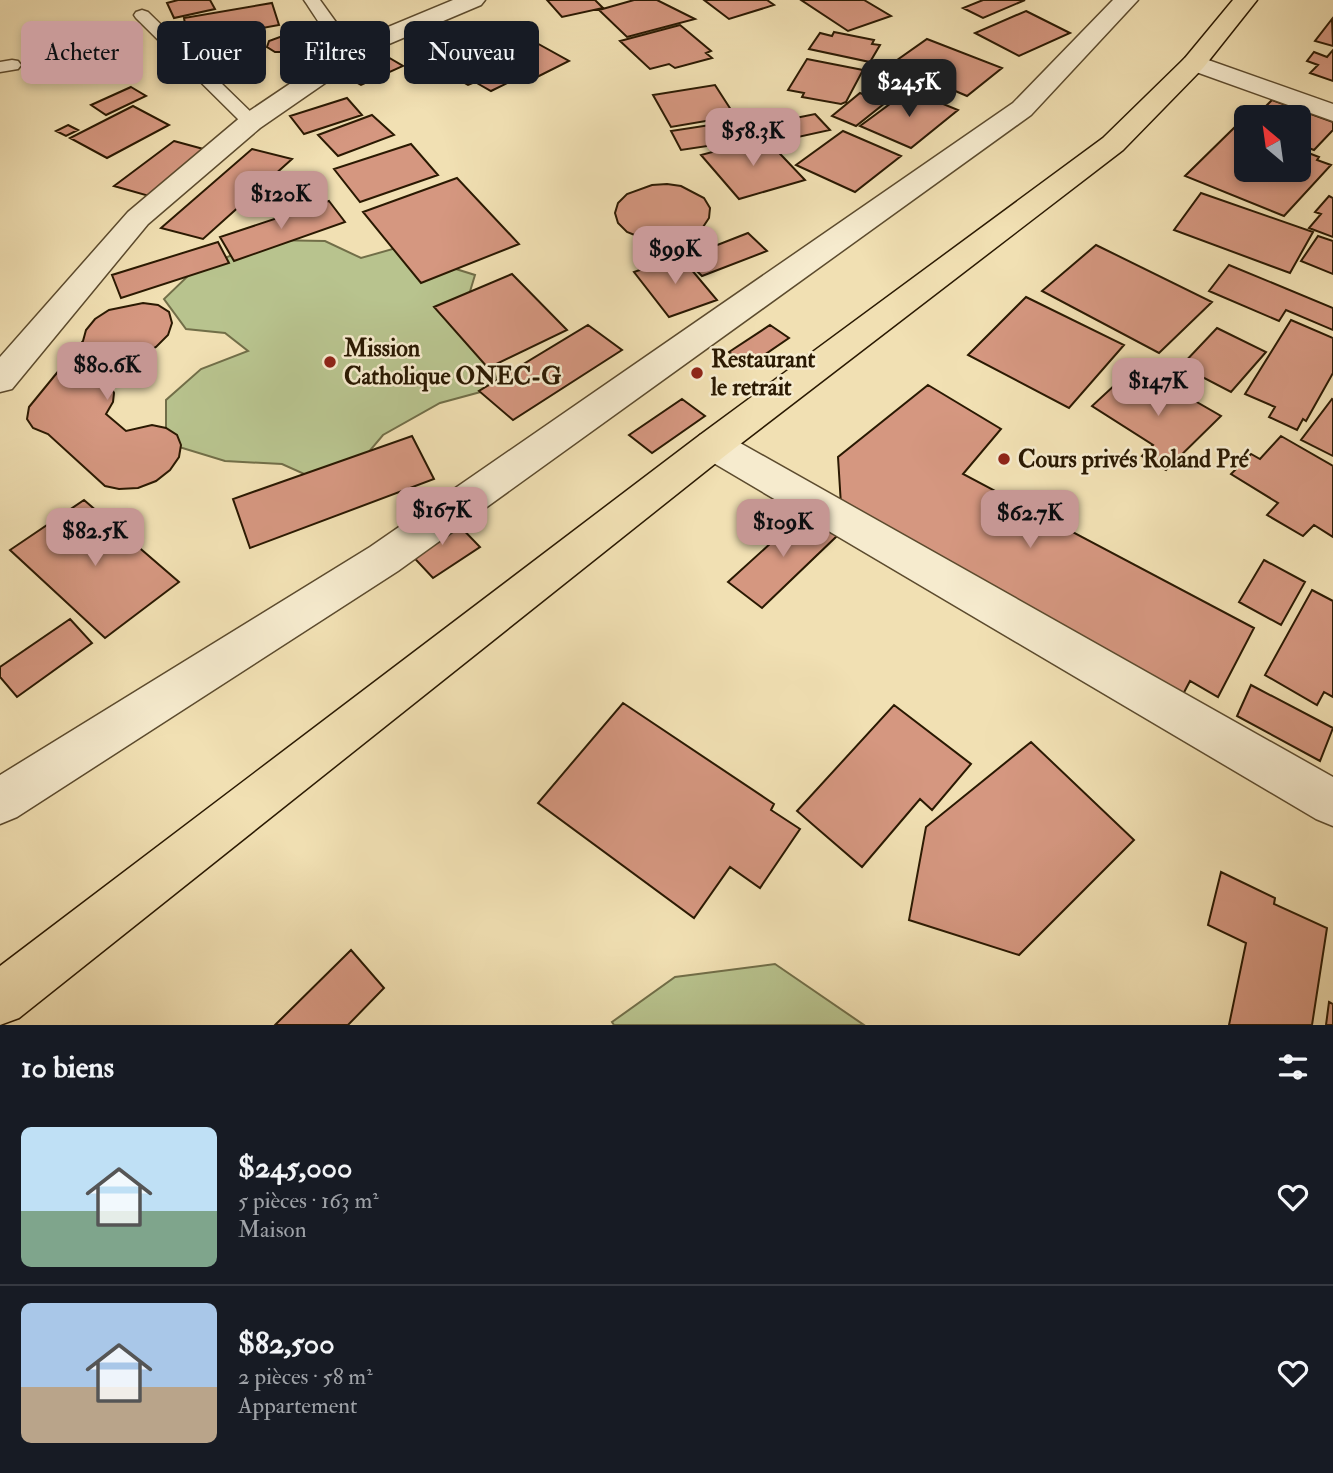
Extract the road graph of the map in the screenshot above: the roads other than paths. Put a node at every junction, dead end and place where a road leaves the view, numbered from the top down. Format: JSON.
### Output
{"nodes":[{"id":1,"x":312,"y":0,"type":"edge"},
{"id":2,"x":473,"y":0,"type":"edge"},
{"id":3,"x":1126,"y":0,"type":"edge"},
{"id":4,"x":1245,"y":0,"type":"edge"},
{"id":5,"x":142,"y":15,"type":"dead end"},
{"id":6,"x":327,"y":21,"type":"edge"},
{"id":7,"x":390,"y":35,"type":"edge"},
{"id":8,"x":1194,"y":63,"type":"junction"},
{"id":9,"x":306,"y":84,"type":"edge"},
{"id":10,"x":1333,"y":113,"type":"edge"},
{"id":11,"x":251,"y":122,"type":"junction"},
{"id":12,"x":0,"y":380,"type":"edge"},
{"id":13,"x":713,"y":445,"type":"junction"},
{"id":14,"x":0,"y":801,"type":"edge"},
{"id":15,"x":1333,"y":803,"type":"edge"},
{"id":16,"x":0,"y":999,"type":"edge"}],
"edges":[{"from":1,"to":6,"type":"lane"},
{"from":2,"to":7,"type":"street"},
{"from":3,"to":14,"type":"street"},
{"from":4,"to":8,"type":"main road"},
{"from":5,"to":11,"type":"lane"},
{"from":8,"to":10,"type":"street"},
{"from":8,"to":13,"type":"main road"},
{"from":9,"to":11,"type":"street"},
{"from":11,"to":12,"type":"street"},
{"from":13,"to":15,"type":"street"},
{"from":13,"to":16,"type":"main road"}]}
